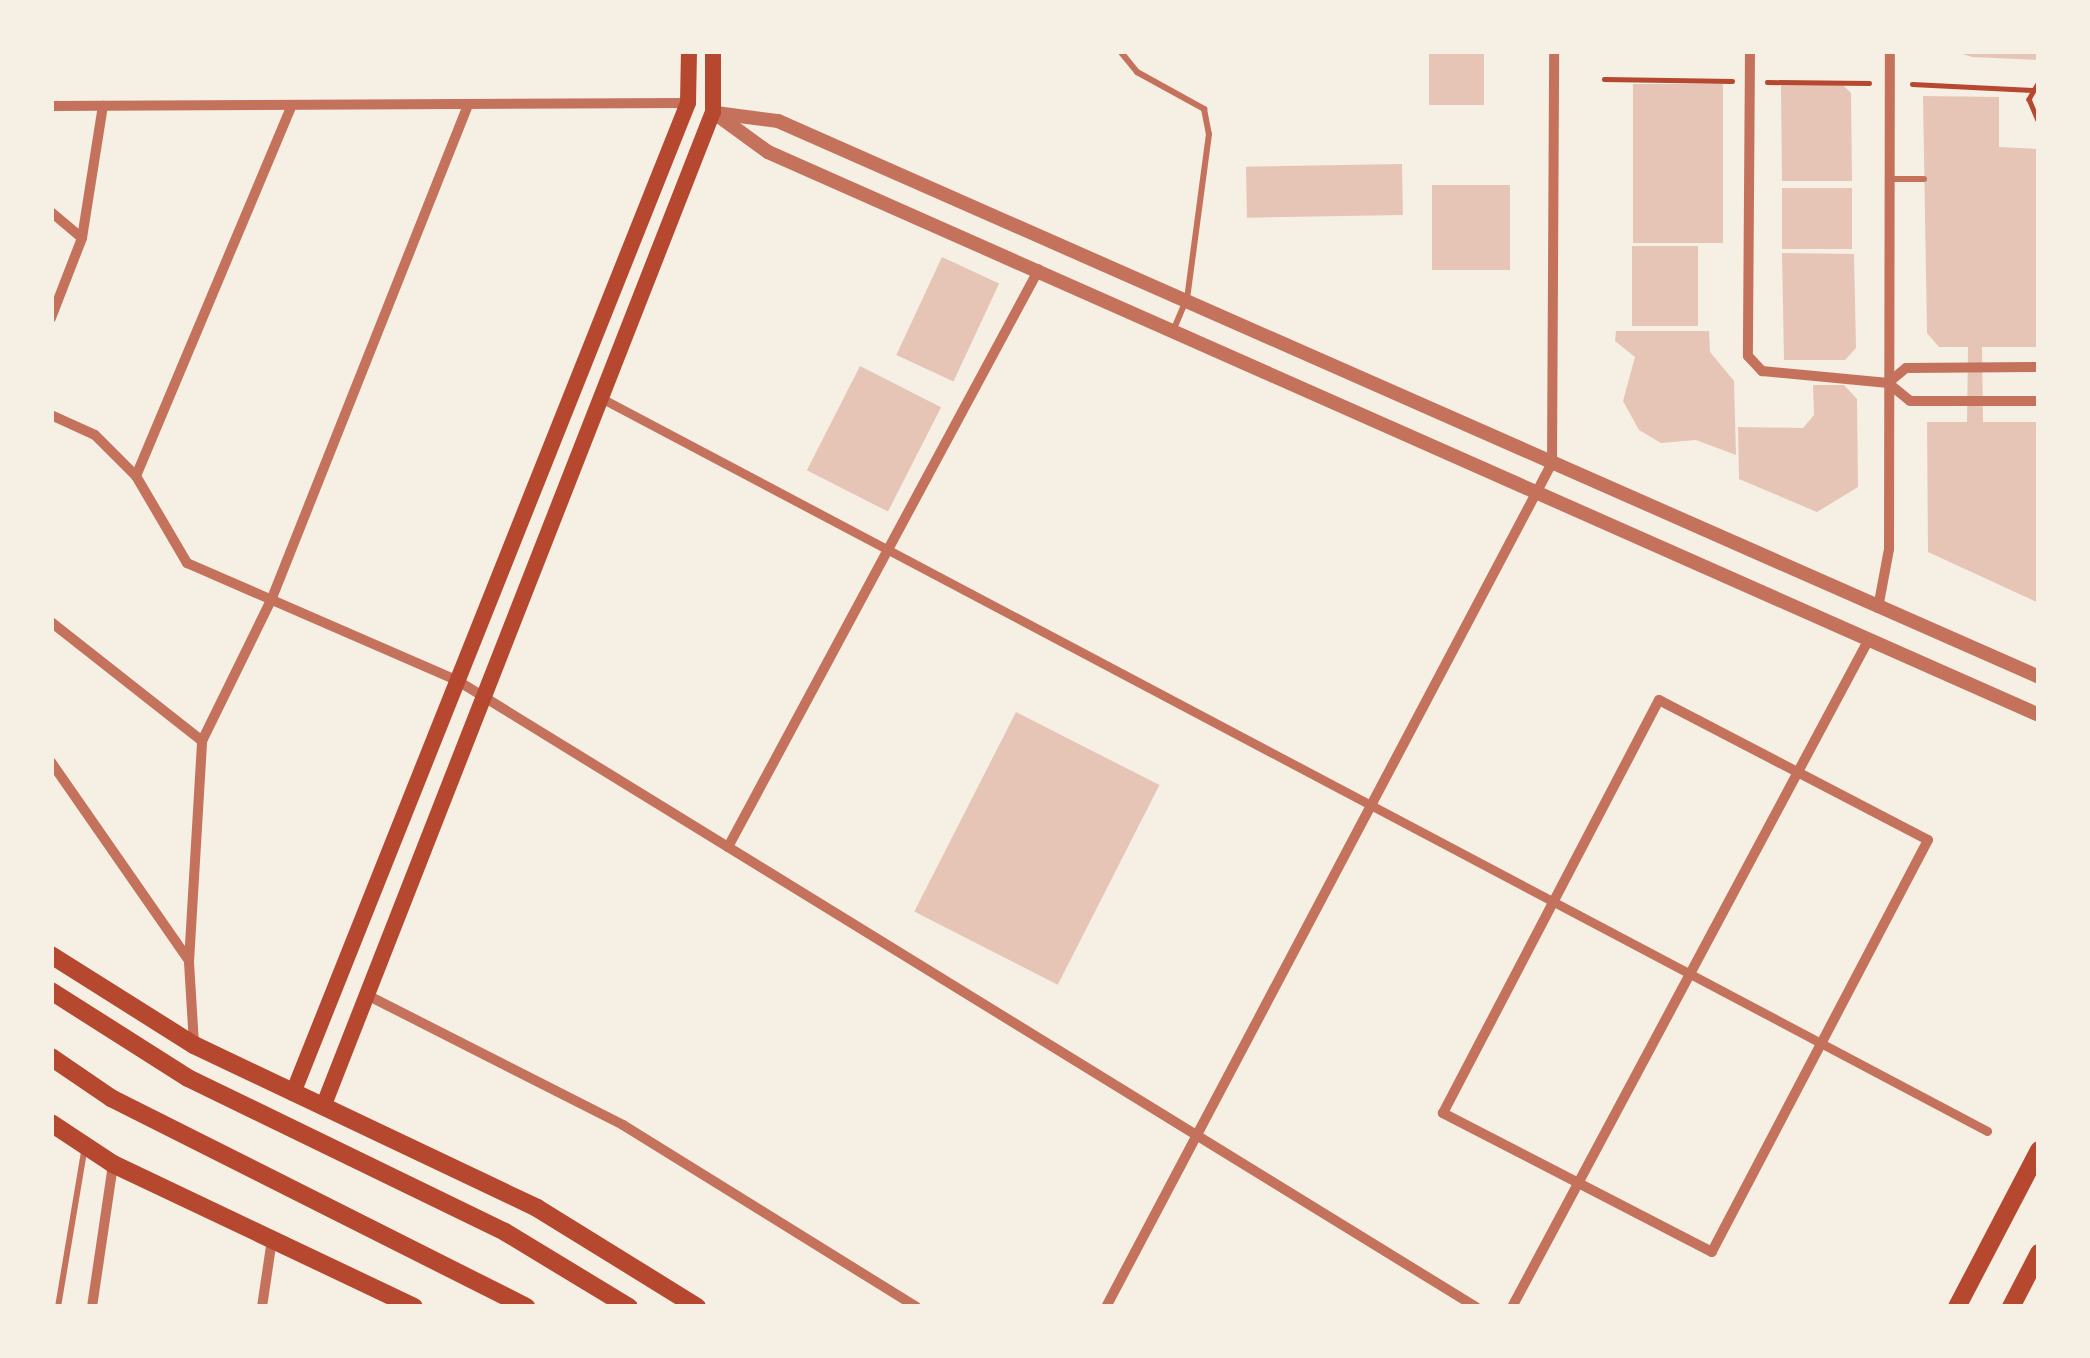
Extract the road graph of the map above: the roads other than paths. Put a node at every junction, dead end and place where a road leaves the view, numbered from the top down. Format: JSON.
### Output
{"nodes":[{"id":1,"x":689,"y":51,"type":"edge"},
{"id":2,"x":713,"y":51,"type":"edge"},
{"id":3,"x":1120,"y":51,"type":"edge"},
{"id":4,"x":1554,"y":51,"type":"edge"},
{"id":5,"x":1750,"y":51,"type":"edge"},
{"id":6,"x":1890,"y":51,"type":"edge"},
{"id":7,"x":688,"y":103,"type":"junction"},
{"id":8,"x":292,"y":105,"type":"junction"},
{"id":9,"x":51,"y":106,"type":"edge"},
{"id":10,"x":104,"y":106,"type":"junction"},
{"id":11,"x":468,"y":106,"type":"junction"},
{"id":12,"x":713,"y":112,"type":"junction"},
{"id":13,"x":1891,"y":178,"type":"junction"},
{"id":14,"x":1924,"y":178,"type":"dead end"},
{"id":15,"x":51,"y":212,"type":"edge"},
{"id":16,"x":82,"y":238,"type":"junction"},
{"id":17,"x":1039,"y":269,"type":"junction"},
{"id":18,"x":1187,"y":298,"type":"junction"},
{"id":19,"x":51,"y":318,"type":"edge"},
{"id":20,"x":1174,"y":329,"type":"junction"},
{"id":21,"x":2039,"y":367,"type":"edge"},
{"id":22,"x":1888,"y":383,"type":"junction"},
{"id":23,"x":601,"y":398,"type":"junction"},
{"id":24,"x":2039,"y":400,"type":"edge"},
{"id":25,"x":51,"y":415,"type":"edge"},
{"id":26,"x":1552,"y":463,"type":"junction"},
{"id":27,"x":136,"y":476,"type":"junction"},
{"id":28,"x":1534,"y":488,"type":"junction"},
{"id":29,"x":888,"y":549,"type":"junction"},
{"id":30,"x":272,"y":598,"type":"junction"},
{"id":31,"x":1879,"y":608,"type":"junction"},
{"id":32,"x":51,"y":622,"type":"edge"},
{"id":33,"x":1869,"y":639,"type":"junction"},
{"id":34,"x":2039,"y":677,"type":"edge"},
{"id":35,"x":458,"y":681,"type":"junction"},
{"id":36,"x":484,"y":697,"type":"junction"},
{"id":37,"x":2039,"y":715,"type":"edge"},
{"id":38,"x":202,"y":741,"type":"junction"},
{"id":39,"x":51,"y":762,"type":"edge"},
{"id":40,"x":1796,"y":775,"type":"junction"},
{"id":41,"x":1372,"y":806,"type":"junction"},
{"id":42,"x":728,"y":847,"type":"junction"},
{"id":43,"x":1553,"y":902,"type":"junction"},
{"id":44,"x":51,"y":955,"type":"edge"},
{"id":45,"x":190,"y":962,"type":"junction"},
{"id":46,"x":1690,"y":974,"type":"junction"},
{"id":47,"x":51,"y":991,"type":"edge"},
{"id":48,"x":367,"y":995,"type":"junction"},
{"id":49,"x":1821,"y":1043,"type":"junction"},
{"id":50,"x":194,"y":1045,"type":"junction"},
{"id":51,"x":51,"y":1057,"type":"edge"},
{"id":52,"x":293,"y":1093,"type":"junction"},
{"id":53,"x":323,"y":1107,"type":"junction"},
{"id":54,"x":51,"y":1123,"type":"edge"},
{"id":55,"x":1988,"y":1131,"type":"dead end"},
{"id":56,"x":1198,"y":1136,"type":"junction"},
{"id":57,"x":85,"y":1149,"type":"junction"},
{"id":58,"x":2039,"y":1150,"type":"edge"},
{"id":59,"x":113,"y":1164,"type":"junction"},
{"id":60,"x":1578,"y":1183,"type":"junction"},
{"id":61,"x":272,"y":1239,"type":"junction"},
{"id":62,"x":2039,"y":1253,"type":"edge"},
{"id":63,"x":58,"y":1307,"type":"edge"},
{"id":64,"x":92,"y":1307,"type":"edge"},
{"id":65,"x":262,"y":1307,"type":"edge"},
{"id":66,"x":414,"y":1307,"type":"edge"},
{"id":67,"x":526,"y":1307,"type":"edge"},
{"id":68,"x":629,"y":1307,"type":"edge"},
{"id":69,"x":698,"y":1307,"type":"edge"},
{"id":70,"x":916,"y":1307,"type":"edge"},
{"id":71,"x":1106,"y":1307,"type":"edge"},
{"id":72,"x":1476,"y":1307,"type":"edge"},
{"id":73,"x":1512,"y":1307,"type":"edge"},
{"id":74,"x":1957,"y":1307,"type":"edge"},
{"id":75,"x":2012,"y":1307,"type":"edge"}],
"edges":[{"from":1,"to":7,"type":"main road"},
{"from":2,"to":12,"type":"main road"},
{"from":3,"to":18,"type":"lane"},
{"from":4,"to":26,"type":"street"},
{"from":5,"to":22,"type":"street"},
{"from":6,"to":13,"type":"street"},
{"from":7,"to":11,"type":"street"},
{"from":7,"to":12,"type":"main road"},
{"from":7,"to":35,"type":"main road"},
{"from":8,"to":10,"type":"street"},
{"from":8,"to":11,"type":"street"},
{"from":8,"to":27,"type":"street"},
{"from":9,"to":10,"type":"street"},
{"from":10,"to":16,"type":"street"},
{"from":11,"to":30,"type":"street"},
{"from":12,"to":17,"type":"street"},
{"from":12,"to":18,"type":"street"},
{"from":12,"to":23,"type":"main road"},
{"from":13,"to":14,"type":"lane"},
{"from":13,"to":22,"type":"street"},
{"from":15,"to":16,"type":"street"},
{"from":16,"to":19,"type":"street"},
{"from":17,"to":20,"type":"street"},
{"from":17,"to":29,"type":"street"},
{"from":18,"to":20,"type":"lane"},
{"from":18,"to":26,"type":"street"},
{"from":20,"to":28,"type":"street"},
{"from":21,"to":22,"type":"street"},
{"from":22,"to":24,"type":"street"},
{"from":22,"to":31,"type":"street"},
{"from":23,"to":29,"type":"street"},
{"from":23,"to":36,"type":"main road"},
{"from":25,"to":27,"type":"street"},
{"from":26,"to":28,"type":"street"},
{"from":26,"to":31,"type":"street"},
{"from":27,"to":30,"type":"street"},
{"from":28,"to":33,"type":"street"},
{"from":28,"to":41,"type":"street"},
{"from":29,"to":41,"type":"street"},
{"from":29,"to":42,"type":"street"},
{"from":30,"to":35,"type":"street"},
{"from":30,"to":38,"type":"street"},
{"from":31,"to":34,"type":"street"},
{"from":32,"to":38,"type":"street"},
{"from":33,"to":37,"type":"street"},
{"from":33,"to":40,"type":"street"},
{"from":35,"to":36,"type":"street"},
{"from":35,"to":52,"type":"main road"},
{"from":36,"to":42,"type":"street"},
{"from":36,"to":48,"type":"main road"},
{"from":38,"to":45,"type":"street"},
{"from":39,"to":45,"type":"street"},
{"from":40,"to":43,"type":"street"},
{"from":40,"to":46,"type":"street"},
{"from":40,"to":49,"type":"street"},
{"from":41,"to":43,"type":"street"},
{"from":41,"to":56,"type":"street"},
{"from":42,"to":56,"type":"street"},
{"from":43,"to":46,"type":"street"},
{"from":43,"to":60,"type":"street"},
{"from":44,"to":50,"type":"main road"},
{"from":45,"to":50,"type":"street"},
{"from":46,"to":49,"type":"street"},
{"from":46,"to":60,"type":"street"},
{"from":47,"to":68,"type":"main road"},
{"from":48,"to":53,"type":"main road"},
{"from":48,"to":70,"type":"street"},
{"from":49,"to":55,"type":"street"},
{"from":49,"to":60,"type":"street"},
{"from":50,"to":52,"type":"main road"},
{"from":51,"to":67,"type":"main road"},
{"from":52,"to":53,"type":"main road"},
{"from":53,"to":69,"type":"main road"},
{"from":54,"to":57,"type":"main road"},
{"from":56,"to":71,"type":"street"},
{"from":56,"to":72,"type":"street"},
{"from":57,"to":59,"type":"main road"},
{"from":57,"to":63,"type":"lane"},
{"from":58,"to":74,"type":"main road"},
{"from":59,"to":61,"type":"main road"},
{"from":59,"to":64,"type":"street"},
{"from":60,"to":73,"type":"street"},
{"from":61,"to":65,"type":"street"},
{"from":61,"to":66,"type":"main road"},
{"from":62,"to":75,"type":"main road"}]}
